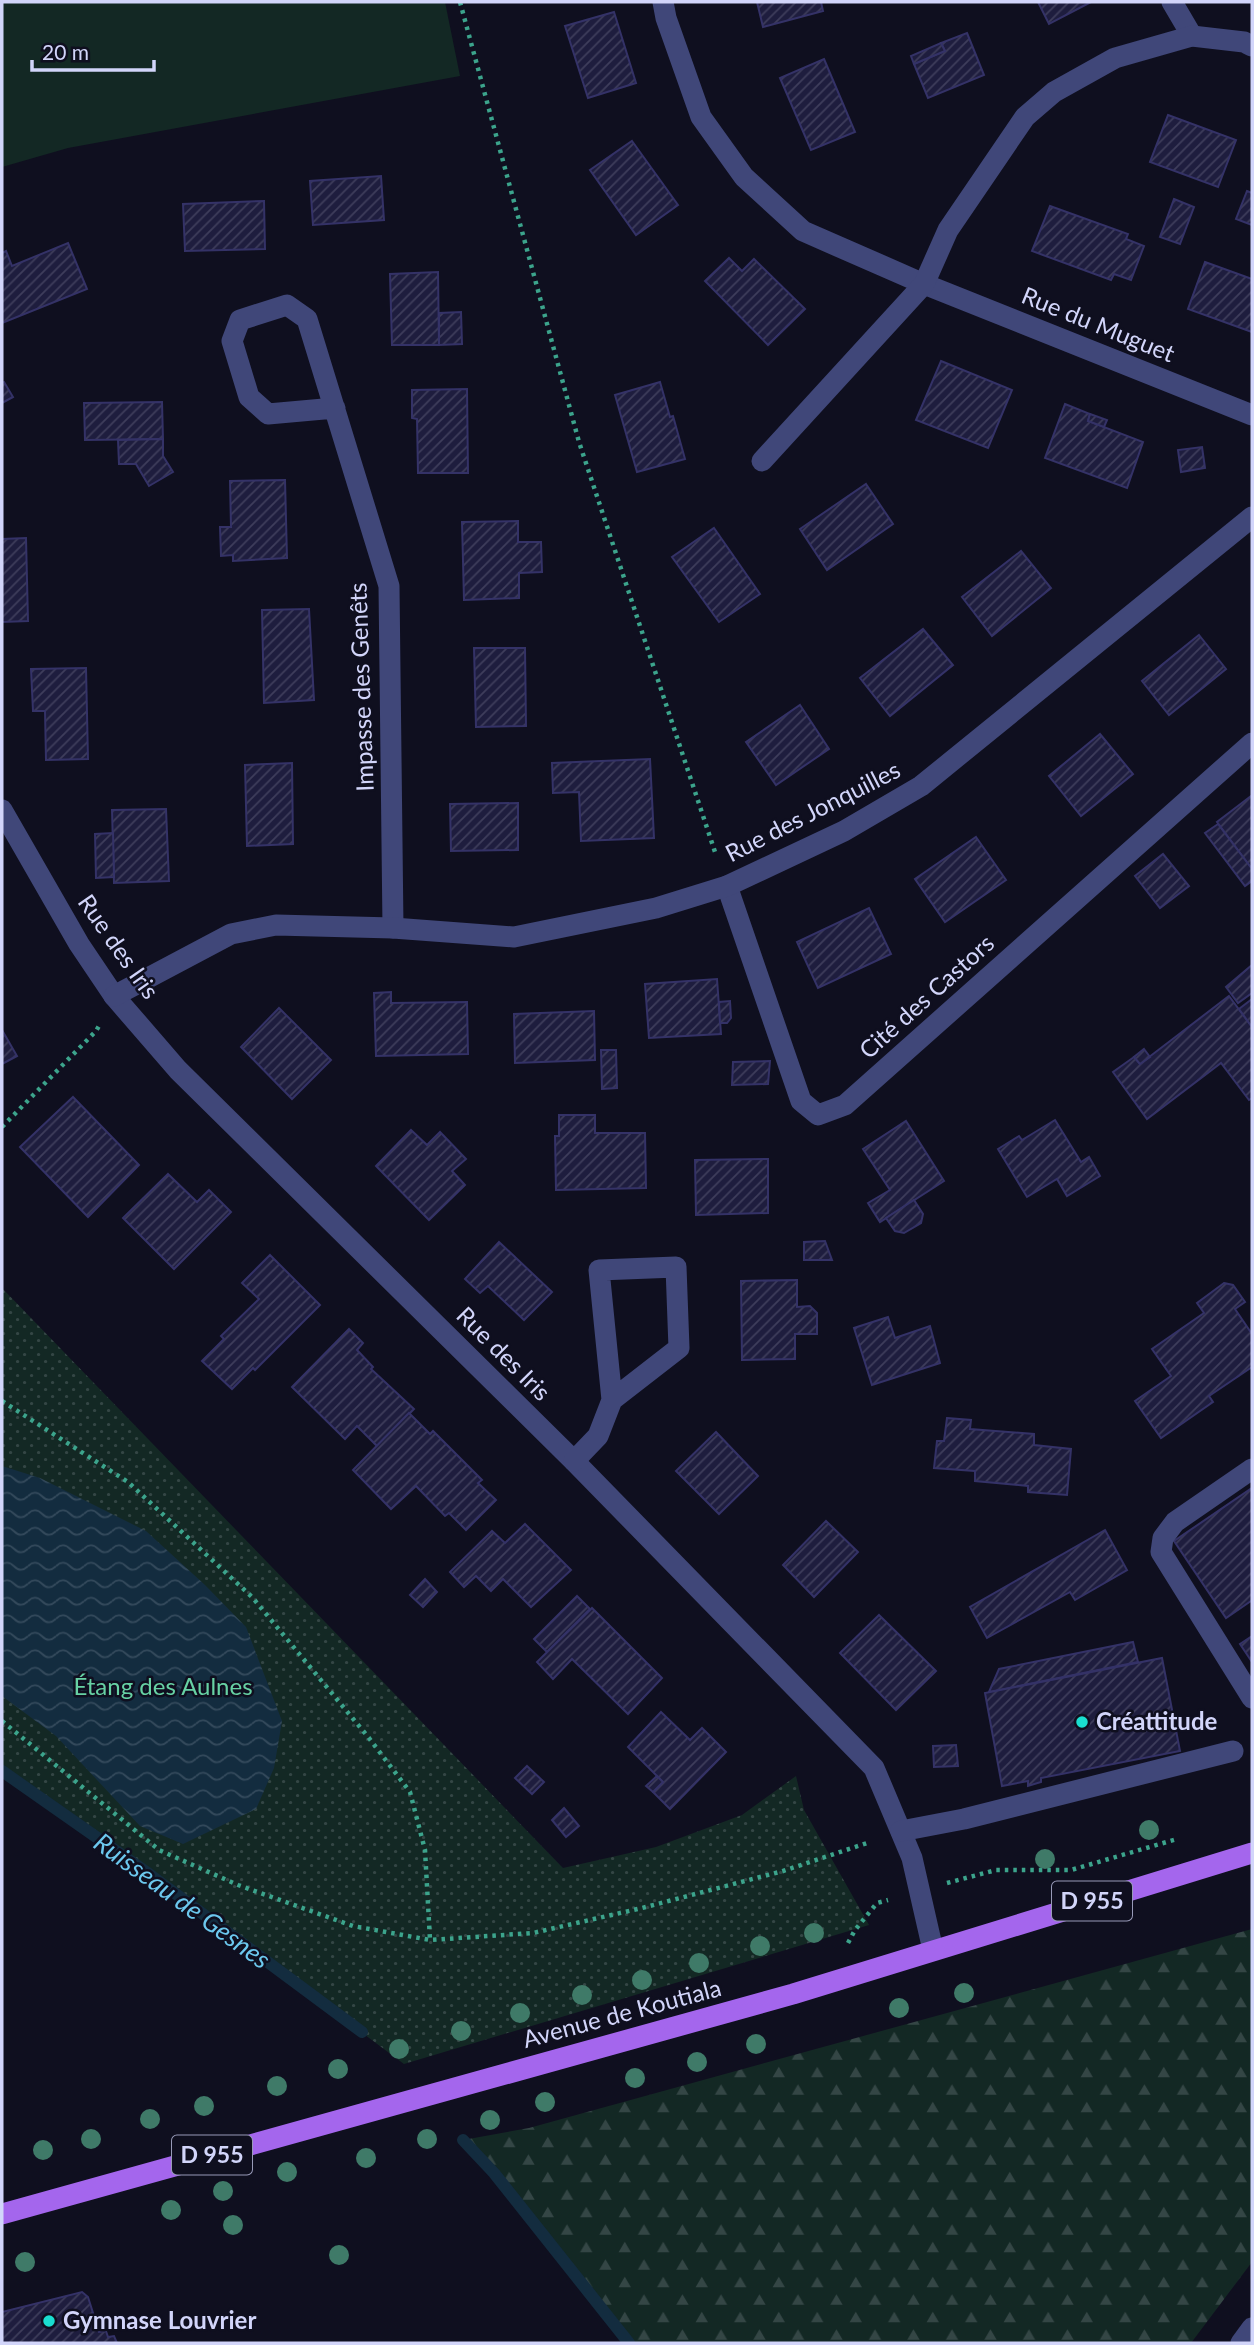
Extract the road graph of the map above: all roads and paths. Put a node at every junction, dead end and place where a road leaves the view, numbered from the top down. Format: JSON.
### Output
{"nodes":[{"id":1,"x":460,"y":2,"type":"edge"},
{"id":2,"x":663,"y":2,"type":"edge"},
{"id":3,"x":1172,"y":2,"type":"edge"},
{"id":4,"x":1192,"y":36,"type":"junction"},
{"id":5,"x":1252,"y":46,"type":"edge"},
{"id":6,"x":924,"y":284,"type":"junction"},
{"id":7,"x":335,"y":408,"type":"junction"},
{"id":8,"x":1252,"y":415,"type":"edge"},
{"id":9,"x":761,"y":461,"type":"dead end"},
{"id":10,"x":1252,"y":517,"type":"edge"},
{"id":11,"x":1252,"y":743,"type":"edge"},
{"id":12,"x":2,"y":810,"type":"edge"},
{"id":13,"x":727,"y":887,"type":"junction"},
{"id":14,"x":393,"y":928,"type":"junction"},
{"id":15,"x":114,"y":996,"type":"junction"},
{"id":16,"x":2,"y":1127,"type":"edge"},
{"id":17,"x":612,"y":1400,"type":"junction"},
{"id":18,"x":2,"y":1401,"type":"edge"},
{"id":19,"x":574,"y":1461,"type":"junction"},
{"id":20,"x":1252,"y":1469,"type":"edge"},
{"id":21,"x":1252,"y":1698,"type":"edge"},
{"id":22,"x":2,"y":1721,"type":"edge"},
{"id":23,"x":1233,"y":1751,"type":"dead end"},
{"id":24,"x":901,"y":1832,"type":"junction"},
{"id":25,"x":1188,"y":1836,"type":"dead end"},
{"id":26,"x":1252,"y":1853,"type":"edge"},
{"id":27,"x":919,"y":1891,"type":"junction"},
{"id":28,"x":430,"y":1940,"type":"junction"},
{"id":29,"x":933,"y":1950,"type":"junction"},
{"id":30,"x":830,"y":1982,"type":"junction"},
{"id":31,"x":2,"y":2214,"type":"edge"},
{"id":32,"x":1252,"y":2328,"type":"edge"},
{"id":33,"x":1241,"y":2343,"type":"edge"}],
"edges":[{"from":1,"to":13,"type":"path"},
{"from":2,"to":6,"type":"street","name":"Rue du Muguet"},
{"from":3,"to":4,"type":"street"},
{"from":4,"to":5,"type":"street"},
{"from":4,"to":6,"type":"street"},
{"from":6,"to":8,"type":"street","name":"Rue du Muguet"},
{"from":6,"to":9,"type":"street"},
{"from":7,"to":7,"type":"street","name":"Impasse des Genêts"},
{"from":7,"to":14,"type":"street","name":"Impasse des Genêts"},
{"from":10,"to":13,"type":"street","name":"Rue des Jonquilles"},
{"from":11,"to":13,"type":"street","name":"Cité des Castors"},
{"from":12,"to":15,"type":"street","name":"Rue des Iris"},
{"from":13,"to":14,"type":"street","name":"Rue des Jonquilles"},
{"from":14,"to":15,"type":"street","name":"Rue des Jonquilles"},
{"from":15,"to":16,"type":"path"},
{"from":15,"to":19,"type":"street","name":"Rue des Iris"},
{"from":17,"to":17,"type":"street"},
{"from":17,"to":19,"type":"street"},
{"from":18,"to":28,"type":"path"},
{"from":19,"to":24,"type":"street","name":"Rue des Iris"},
{"from":20,"to":21,"type":"street"},
{"from":22,"to":28,"type":"path"},
{"from":23,"to":24,"type":"street"},
{"from":24,"to":27,"type":"street","name":"Rue des Iris"},
{"from":24,"to":28,"type":"path"},
{"from":25,"to":27,"type":"path"},
{"from":26,"to":29,"type":"main road","name":"Avenue de Koutiala","number":"D 955"},
{"from":27,"to":29,"type":"street","name":"Rue des Iris"},
{"from":27,"to":30,"type":"path"},
{"from":29,"to":30,"type":"main road","name":"Avenue de Koutiala","number":"D 955"},
{"from":30,"to":31,"type":"main road","name":"Avenue de Koutiala","number":"D 955"},
{"from":32,"to":33,"type":"street"}]}
